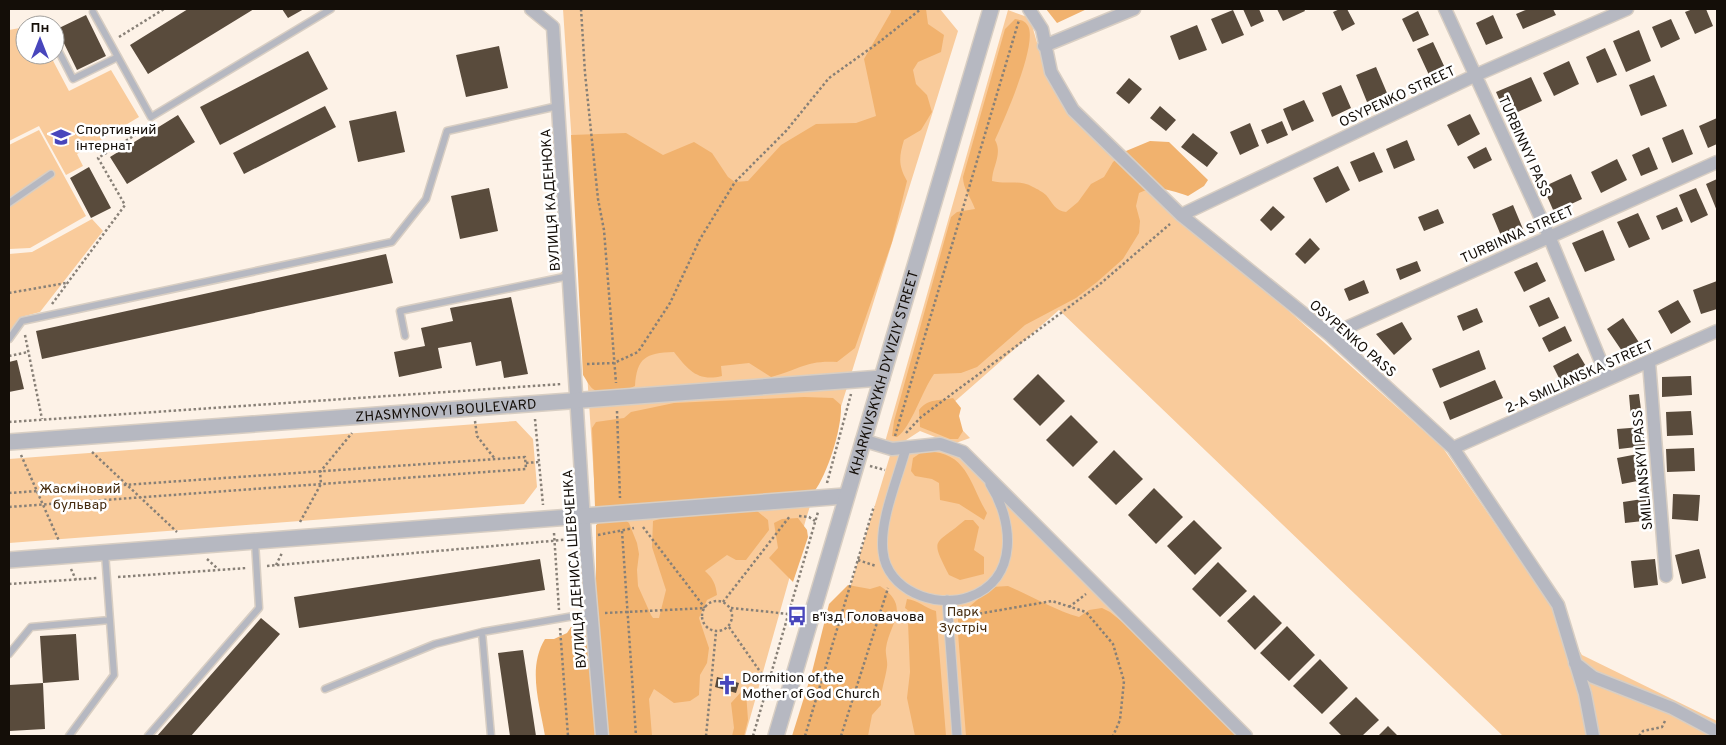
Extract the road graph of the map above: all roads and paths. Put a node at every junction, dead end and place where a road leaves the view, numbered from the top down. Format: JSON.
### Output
{"nodes":[{"id":1,"x":164,"y":9,"type":"edge"},
{"id":2,"x":331,"y":9,"type":"edge"},
{"id":3,"x":531,"y":9,"type":"edge"},
{"id":4,"x":581,"y":9,"type":"edge"},
{"id":5,"x":922,"y":9,"type":"edge"},
{"id":6,"x":990,"y":9,"type":"edge"},
{"id":7,"x":1029,"y":9,"type":"edge"},
{"id":8,"x":1134,"y":9,"type":"edge"},
{"id":9,"x":1446,"y":9,"type":"edge"},
{"id":10,"x":1627,"y":9,"type":"edge"},
{"id":11,"x":93,"y":12,"type":"dead end"},
{"id":12,"x":1019,"y":18,"type":"dead end"},
{"id":13,"x":117,"y":38,"type":"dead end"},
{"id":14,"x":1044,"y":46,"type":"junction"},
{"id":15,"x":118,"y":57,"type":"junction"},
{"id":16,"x":65,"y":63,"type":"edge"},
{"id":17,"x":1476,"y":75,"type":"junction"},
{"id":18,"x":560,"y":106,"type":"junction"},
{"id":19,"x":158,"y":114,"type":"junction"},
{"id":20,"x":1717,"y":162,"type":"edge"},
{"id":21,"x":51,"y":174,"type":"dead end"},
{"id":22,"x":9,"y":202,"type":"edge"},
{"id":23,"x":1181,"y":215,"type":"junction"},
{"id":24,"x":1549,"y":236,"type":"junction"},
{"id":25,"x":570,"y":276,"type":"junction"},
{"id":26,"x":67,"y":283,"type":"junction"},
{"id":27,"x":9,"y":293,"type":"edge"},
{"id":28,"x":42,"y":317,"type":"junction"},
{"id":29,"x":22,"y":321,"type":"junction"},
{"id":30,"x":1717,"y":331,"type":"edge"},
{"id":31,"x":1330,"y":335,"type":"junction"},
{"id":32,"x":405,"y":336,"type":"dead end"},
{"id":33,"x":9,"y":339,"type":"edge"},
{"id":34,"x":28,"y":352,"type":"junction"},
{"id":35,"x":9,"y":356,"type":"edge"},
{"id":36,"x":1649,"y":362,"type":"junction"},
{"id":37,"x":614,"y":363,"type":"junction"},
{"id":38,"x":575,"y":365,"type":"junction"},
{"id":39,"x":882,"y":378,"type":"junction"},
{"id":40,"x":855,"y":379,"type":"junction"},
{"id":41,"x":1608,"y":379,"type":"junction"},
{"id":42,"x":473,"y":390,"type":"junction"},
{"id":43,"x":383,"y":396,"type":"junction"},
{"id":44,"x":616,"y":396,"type":"junction"},
{"id":45,"x":570,"y":400,"type":"junction"},
{"id":46,"x":474,"y":407,"type":"junction"},
{"id":47,"x":366,"y":416,"type":"junction"},
{"id":48,"x":535,"y":416,"type":"dead end"},
{"id":49,"x":56,"y":418,"type":"junction"},
{"id":50,"x":42,"y":419,"type":"junction"},
{"id":51,"x":9,"y":422,"type":"edge"},
{"id":52,"x":76,"y":437,"type":"junction"},
{"id":53,"x":862,"y":440,"type":"junction"},
{"id":54,"x":12,"y":442,"type":"edge"},
{"id":55,"x":906,"y":448,"type":"junction"},
{"id":56,"x":1453,"y":448,"type":"junction"},
{"id":57,"x":892,"y":449,"type":"junction"},
{"id":58,"x":495,"y":459,"type":"junction"},
{"id":59,"x":539,"y":462,"type":"junction"},
{"id":60,"x":526,"y":463,"type":"junction"},
{"id":61,"x":979,"y":468,"type":"junction"},
{"id":62,"x":320,"y":472,"type":"junction"},
{"id":63,"x":883,"y":479,"type":"dead end"},
{"id":64,"x":321,"y":484,"type":"junction"},
{"id":65,"x":127,"y":485,"type":"junction"},
{"id":66,"x":37,"y":492,"type":"junction"},
{"id":67,"x":9,"y":493,"type":"edge"},
{"id":68,"x":845,"y":496,"type":"junction"},
{"id":69,"x":140,"y":497,"type":"junction"},
{"id":70,"x":877,"y":497,"type":"dead end"},
{"id":71,"x":822,"y":498,"type":"junction"},
{"id":72,"x":43,"y":504,"type":"junction"},
{"id":73,"x":9,"y":507,"type":"edge"},
{"id":74,"x":621,"y":513,"type":"junction"},
{"id":75,"x":791,"y":515,"type":"dead end"},
{"id":76,"x":584,"y":517,"type":"junction"},
{"id":77,"x":553,"y":519,"type":"junction"},
{"id":78,"x":643,"y":527,"type":"dead end"},
{"id":79,"x":585,"y":538,"type":"junction"},
{"id":80,"x":290,"y":539,"type":"junction"},
{"id":81,"x":255,"y":542,"type":"junction"},
{"id":82,"x":193,"y":547,"type":"junction"},
{"id":83,"x":106,"y":553,"type":"junction"},
{"id":84,"x":66,"y":556,"type":"junction"},
{"id":85,"x":9,"y":560,"type":"edge"},
{"id":86,"x":276,"y":565,"type":"junction"},
{"id":87,"x":256,"y":567,"type":"junction"},
{"id":88,"x":218,"y":570,"type":"junction"},
{"id":89,"x":892,"y":576,"type":"junction"},
{"id":90,"x":1666,"y":576,"type":"dead end"},
{"id":91,"x":107,"y":578,"type":"junction"},
{"id":92,"x":76,"y":580,"type":"junction"},
{"id":93,"x":9,"y":584,"type":"edge"},
{"id":94,"x":1096,"y":586,"type":"junction"},
{"id":95,"x":948,"y":600,"type":"junction"},
{"id":96,"x":723,"y":602,"type":"junction"},
{"id":97,"x":1069,"y":607,"type":"junction"},
{"id":98,"x":704,"y":608,"type":"junction"},
{"id":99,"x":731,"y":608,"type":"junction"},
{"id":100,"x":626,"y":612,"type":"junction"},
{"id":101,"x":591,"y":613,"type":"junction"},
{"id":102,"x":789,"y":614,"type":"junction"},
{"id":103,"x":949,"y":619,"type":"junction"},
{"id":104,"x":110,"y":620,"type":"junction"},
{"id":105,"x":729,"y":627,"type":"junction"},
{"id":106,"x":482,"y":632,"type":"junction"},
{"id":107,"x":716,"y":632,"type":"junction"},
{"id":108,"x":9,"y":654,"type":"edge"},
{"id":109,"x":1574,"y":663,"type":"junction"},
{"id":110,"x":768,"y":683,"type":"junction"},
{"id":111,"x":325,"y":689,"type":"dead end"},
{"id":112,"x":1672,"y":708,"type":"junction"},
{"id":113,"x":1717,"y":732,"type":"edge"},
{"id":114,"x":69,"y":736,"type":"edge"},
{"id":115,"x":148,"y":736,"type":"edge"},
{"id":116,"x":491,"y":736,"type":"edge"},
{"id":117,"x":602,"y":736,"type":"edge"},
{"id":118,"x":636,"y":736,"type":"edge"},
{"id":119,"x":706,"y":736,"type":"edge"},
{"id":120,"x":753,"y":736,"type":"edge"},
{"id":121,"x":776,"y":736,"type":"edge"},
{"id":122,"x":805,"y":736,"type":"edge"},
{"id":123,"x":841,"y":736,"type":"edge"},
{"id":124,"x":957,"y":736,"type":"edge"},
{"id":125,"x":1114,"y":736,"type":"edge"},
{"id":126,"x":1246,"y":736,"type":"edge"},
{"id":127,"x":1593,"y":736,"type":"edge"},
{"id":128,"x":1639,"y":736,"type":"edge"}],
"edges":[{"from":1,"to":13,"type":"path"},
{"from":2,"to":19,"type":"lane"},
{"from":3,"to":18,"type":"street","name":"ВУЛИЦЯ КАДЕНЮКА"},
{"from":4,"to":37,"type":"path"},
{"from":5,"to":37,"type":"path"},
{"from":6,"to":39,"type":"street","name":"KHARKIVSKYKH DYVIZIY STREET"},
{"from":7,"to":14,"type":"street","name":"OSYPENKO PASS"},
{"from":8,"to":14,"type":"street"},
{"from":9,"to":17,"type":"street","name":"TURBINNYI PASS"},
{"from":10,"to":17,"type":"street","name":"OSYPENKO STREET"},
{"from":11,"to":15,"type":"lane"},
{"from":12,"to":57,"type":"path"},
{"from":14,"to":23,"type":"street","name":"OSYPENKO PASS"},
{"from":15,"to":16,"type":"lane"},
{"from":15,"to":19,"type":"lane"},
{"from":17,"to":23,"type":"street","name":"OSYPENKO STREET"},
{"from":17,"to":24,"type":"street","name":"TURBINNYI PASS"},
{"from":18,"to":25,"type":"street","name":"ВУЛИЦЯ КАДЕНЮКА"},
{"from":18,"to":28,"type":"lane"},
{"from":19,"to":26,"type":"path"},
{"from":20,"to":24,"type":"street","name":"TURBINNA STREET"},
{"from":21,"to":22,"type":"lane"},
{"from":23,"to":31,"type":"street","name":"OSYPENKO PASS"},
{"from":23,"to":57,"type":"path"},
{"from":24,"to":31,"type":"street","name":"TURBINNA STREET"},
{"from":24,"to":41,"type":"street","name":"TURBINNYI PASS"},
{"from":25,"to":32,"type":"lane"},
{"from":25,"to":38,"type":"street","name":"ВУЛИЦЯ КАДЕНЮКА"},
{"from":26,"to":27,"type":"path"},
{"from":26,"to":28,"type":"path"},
{"from":28,"to":29,"type":"lane"},
{"from":29,"to":33,"type":"lane"},
{"from":29,"to":34,"type":"path"},
{"from":30,"to":36,"type":"street","name":"2-A SMILIANSKA STREET"},
{"from":31,"to":56,"type":"street","name":"OSYPENKO PASS"},
{"from":34,"to":35,"type":"path"},
{"from":34,"to":50,"type":"path"},
{"from":36,"to":41,"type":"street","name":"2-A SMILIANSKA STREET"},
{"from":36,"to":90,"type":"street","name":"SMILIANSKYI PASS"},
{"from":37,"to":38,"type":"path"},
{"from":37,"to":44,"type":"path"},
{"from":38,"to":45,"type":"street","name":"ВУЛИЦЯ КАДЕНЮКА"},
{"from":39,"to":40,"type":"street","name":"ZHASMYNOVYI BOULEVARD"},
{"from":39,"to":53,"type":"street","name":"KHARKIVSKYKH DYVIZIY STREET"},
{"from":40,"to":44,"type":"street","name":"ZHASMYNOVYI BOULEVARD"},
{"from":40,"to":71,"type":"path"},
{"from":41,"to":56,"type":"street","name":"2-A SMILIANSKA STREET"},
{"from":42,"to":43,"type":"path"},
{"from":42,"to":45,"type":"path"},
{"from":42,"to":46,"type":"path"},
{"from":43,"to":47,"type":"path"},
{"from":43,"to":49,"type":"path"},
{"from":44,"to":45,"type":"street","name":"ZHASMYNOVYI BOULEVARD"},
{"from":44,"to":74,"type":"path"},
{"from":45,"to":46,"type":"street","name":"ZHASMYNOVYI BOULEVARD"},
{"from":45,"to":76,"type":"street","name":"ВУЛИЦЯ ДЕНИСА ШЕВЧЕНКА"},
{"from":46,"to":47,"type":"street","name":"ZHASMYNOVYI BOULEVARD"},
{"from":46,"to":58,"type":"path"},
{"from":47,"to":52,"type":"street","name":"ZHASMYNOVYI BOULEVARD"},
{"from":47,"to":62,"type":"path"},
{"from":48,"to":59,"type":"path"},
{"from":49,"to":50,"type":"path"},
{"from":49,"to":52,"type":"path"},
{"from":50,"to":51,"type":"path"},
{"from":52,"to":54,"type":"street","name":"ZHASMYNOVYI BOULEVARD"},
{"from":52,"to":65,"type":"path"},
{"from":53,"to":57,"type":"street"},
{"from":53,"to":68,"type":"street","name":"KHARKIVSKYKH DYVIZIY STREET"},
{"from":54,"to":66,"type":"path"},
{"from":55,"to":57,"type":"street"},
{"from":55,"to":61,"type":"street"},
{"from":55,"to":89,"type":"street"},
{"from":56,"to":109,"type":"street","name":"OSYPENKO PASS"},
{"from":57,"to":63,"type":"path"},
{"from":58,"to":60,"type":"path"},
{"from":58,"to":62,"type":"path"},
{"from":59,"to":60,"type":"path"},
{"from":59,"to":77,"type":"path"},
{"from":60,"to":64,"type":"path"},
{"from":61,"to":94,"type":"street"},
{"from":61,"to":95,"type":"street"},
{"from":62,"to":64,"type":"path"},
{"from":62,"to":65,"type":"path"},
{"from":64,"to":69,"type":"path"},
{"from":64,"to":80,"type":"path"},
{"from":65,"to":66,"type":"path"},
{"from":65,"to":69,"type":"path"},
{"from":66,"to":67,"type":"path"},
{"from":66,"to":72,"type":"path"},
{"from":68,"to":71,"type":"street"},
{"from":68,"to":121,"type":"street","name":"KHARKIVSKYKH DYVIZIY STREET"},
{"from":69,"to":72,"type":"path"},
{"from":69,"to":82,"type":"path"},
{"from":70,"to":122,"type":"path"},
{"from":71,"to":74,"type":"street"},
{"from":71,"to":102,"type":"path"},
{"from":72,"to":73,"type":"path"},
{"from":72,"to":84,"type":"path"},
{"from":74,"to":76,"type":"street"},
{"from":74,"to":100,"type":"path"},
{"from":75,"to":96,"type":"path"},
{"from":76,"to":77,"type":"street"},
{"from":76,"to":79,"type":"street","name":"ВУЛИЦЯ ДЕНИСА ШЕВЧЕНКА"},
{"from":77,"to":80,"type":"street"},
{"from":78,"to":98,"type":"path"},
{"from":79,"to":86,"type":"path"},
{"from":79,"to":101,"type":"street","name":"ВУЛИЦЯ ДЕНИСА ШЕВЧЕНКА"},
{"from":80,"to":81,"type":"street"},
{"from":80,"to":86,"type":"path"},
{"from":81,"to":82,"type":"street"},
{"from":81,"to":87,"type":"lane"},
{"from":82,"to":83,"type":"street"},
{"from":82,"to":88,"type":"path"},
{"from":83,"to":84,"type":"street"},
{"from":83,"to":91,"type":"lane"},
{"from":84,"to":85,"type":"street"},
{"from":84,"to":92,"type":"path"},
{"from":86,"to":87,"type":"path"},
{"from":87,"to":88,"type":"path"},
{"from":87,"to":115,"type":"lane"},
{"from":88,"to":91,"type":"path"},
{"from":89,"to":95,"type":"street"},
{"from":89,"to":123,"type":"path"},
{"from":91,"to":92,"type":"path"},
{"from":91,"to":104,"type":"lane"},
{"from":92,"to":93,"type":"path"},
{"from":94,"to":97,"type":"path"},
{"from":94,"to":126,"type":"street"},
{"from":95,"to":103,"type":"street"},
{"from":96,"to":98,"type":"path"},
{"from":96,"to":99,"type":"path"},
{"from":97,"to":103,"type":"path"},
{"from":97,"to":125,"type":"path"},
{"from":98,"to":100,"type":"path"},
{"from":98,"to":107,"type":"path"},
{"from":99,"to":102,"type":"path"},
{"from":99,"to":105,"type":"path"},
{"from":100,"to":101,"type":"path"},
{"from":100,"to":118,"type":"path"},
{"from":101,"to":106,"type":"lane"},
{"from":101,"to":117,"type":"street","name":"ВУЛИЦЯ ДЕНИСА ШЕВЧЕНКА"},
{"from":102,"to":110,"type":"path"},
{"from":103,"to":124,"type":"street"},
{"from":104,"to":108,"type":"lane"},
{"from":104,"to":114,"type":"lane"},
{"from":105,"to":107,"type":"path"},
{"from":105,"to":110,"type":"path"},
{"from":106,"to":111,"type":"lane"},
{"from":106,"to":116,"type":"lane"},
{"from":107,"to":119,"type":"path"},
{"from":109,"to":112,"type":"street"},
{"from":109,"to":127,"type":"street","name":"OSYPENKO PASS"},
{"from":110,"to":120,"type":"path"},
{"from":112,"to":113,"type":"street"},
{"from":112,"to":128,"type":"path"}]}
